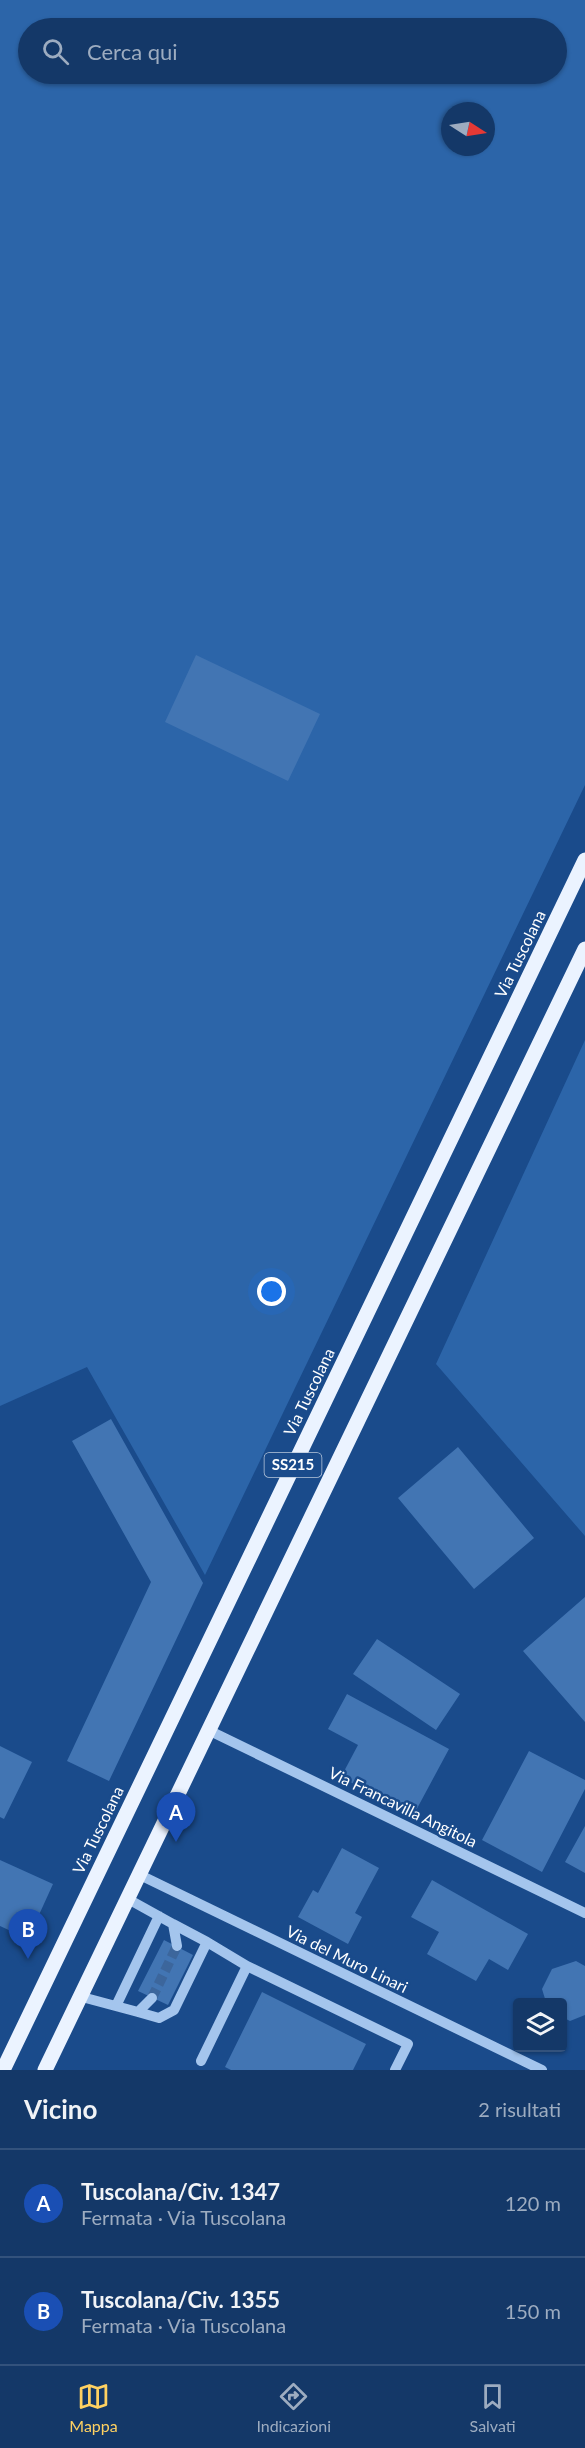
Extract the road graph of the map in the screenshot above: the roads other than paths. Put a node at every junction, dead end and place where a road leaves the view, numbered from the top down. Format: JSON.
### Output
{"nodes":[{"id":1,"x":585,"y":860,"type":"edge"},
{"id":2,"x":585,"y":949,"type":"edge"},
{"id":3,"x":208,"y":1730,"type":"junction"},
{"id":4,"x":140,"y":1875,"type":"junction"},
{"id":5,"x":129,"y":1899,"type":"junction"},
{"id":6,"x":585,"y":1913,"type":"edge"},
{"id":7,"x":159,"y":1916,"type":"junction"},
{"id":8,"x":173,"y":1924,"type":"junction"},
{"id":9,"x":207,"y":1942,"type":"junction"},
{"id":10,"x":177,"y":1946,"type":"tunnel mouth"},
{"id":11,"x":247,"y":1966,"type":"junction"},
{"id":12,"x":82,"y":1996,"type":"junction"},
{"id":13,"x":152,"y":1998,"type":"tunnel mouth"},
{"id":14,"x":116,"y":2006,"type":"junction"},
{"id":15,"x":138,"y":2012,"type":"junction"},
{"id":16,"x":201,"y":2061,"type":"dead end"},
{"id":17,"x":3,"y":2070,"type":"edge"},
{"id":18,"x":45,"y":2070,"type":"edge"},
{"id":19,"x":395,"y":2070,"type":"edge"},
{"id":20,"x":542,"y":2070,"type":"edge"}],
"edges":[{"from":1,"to":17,"type":"main road","name":"Via Tuscolana","number":"SS215"},
{"from":2,"to":3,"type":"main road","number":"SS215"},
{"from":3,"to":4,"type":"main road","number":"SS215"},
{"from":3,"to":6,"type":"street","name":"Via Francavilla Angitola"},
{"from":4,"to":5,"type":"main road","number":"SS215"},
{"from":4,"to":20,"type":"street","name":"Via del Muro Linari"},
{"from":5,"to":7,"type":"street"},
{"from":5,"to":12,"type":"main road","number":"SS215"},
{"from":7,"to":8,"type":"street"},
{"from":7,"to":14,"type":"street"},
{"from":8,"to":9,"type":"street"},
{"from":8,"to":10,"type":"street"},
{"from":9,"to":11,"type":"street"},
{"from":9,"to":15,"type":"street"},
{"from":11,"to":16,"type":"street"},
{"from":11,"to":19,"type":"street"},
{"from":12,"to":14,"type":"street"},
{"from":12,"to":18,"type":"main road","number":"SS215"},
{"from":13,"to":15,"type":"street"},
{"from":14,"to":15,"type":"street"}]}
